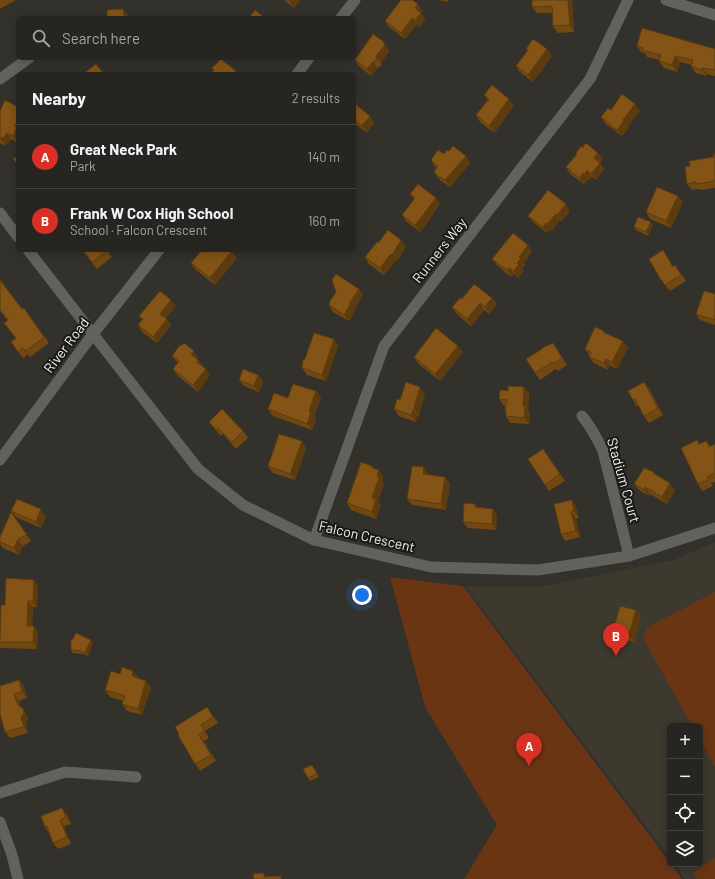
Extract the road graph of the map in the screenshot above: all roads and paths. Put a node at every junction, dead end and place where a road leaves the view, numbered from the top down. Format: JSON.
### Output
{"nodes":[{"id":1,"x":355,"y":0,"type":"edge"},
{"id":2,"x":628,"y":0,"type":"edge"},
{"id":3,"x":666,"y":0,"type":"edge"},
{"id":4,"x":715,"y":15,"type":"edge"},
{"id":5,"x":343,"y":16,"type":"edge"},
{"id":6,"x":25,"y":60,"type":"edge"},
{"id":7,"x":308,"y":60,"type":"edge"},
{"id":8,"x":299,"y":72,"type":"edge"},
{"id":9,"x":0,"y":79,"type":"edge"},
{"id":10,"x":0,"y":213,"type":"edge"},
{"id":11,"x":16,"y":234,"type":"edge"},
{"id":12,"x":30,"y":252,"type":"edge"},
{"id":13,"x":157,"y":252,"type":"edge"},
{"id":14,"x":92,"y":334,"type":"junction"},
{"id":15,"x":582,"y":416,"type":"dead end"},
{"id":16,"x":0,"y":460,"type":"edge"},
{"id":17,"x":715,"y":528,"type":"edge"},
{"id":18,"x":314,"y":540,"type":"junction"},
{"id":19,"x":629,"y":556,"type":"junction"},
{"id":20,"x":136,"y":777,"type":"dead end"},
{"id":21,"x":0,"y":793,"type":"edge"},
{"id":22,"x":0,"y":822,"type":"edge"},
{"id":23,"x":18,"y":879,"type":"edge"}],
"edges":[{"from":1,"to":5,"type":"street"},
{"from":2,"to":18,"type":"street","name":"Runners Way"},
{"from":3,"to":4,"type":"street"},
{"from":6,"to":9,"type":"street"},
{"from":7,"to":8,"type":"street"},
{"from":10,"to":11,"type":"street"},
{"from":12,"to":14,"type":"street","name":"Falcon Crescent"},
{"from":13,"to":14,"type":"street","name":"River Road"},
{"from":14,"to":16,"type":"street","name":"River Road"},
{"from":14,"to":18,"type":"street","name":"Falcon Crescent"},
{"from":15,"to":19,"type":"street","name":"Stadium Court"},
{"from":17,"to":19,"type":"street","name":"Falcon Crescent"},
{"from":18,"to":19,"type":"street","name":"Falcon Crescent"},
{"from":20,"to":21,"type":"street"},
{"from":22,"to":23,"type":"street"}]}
